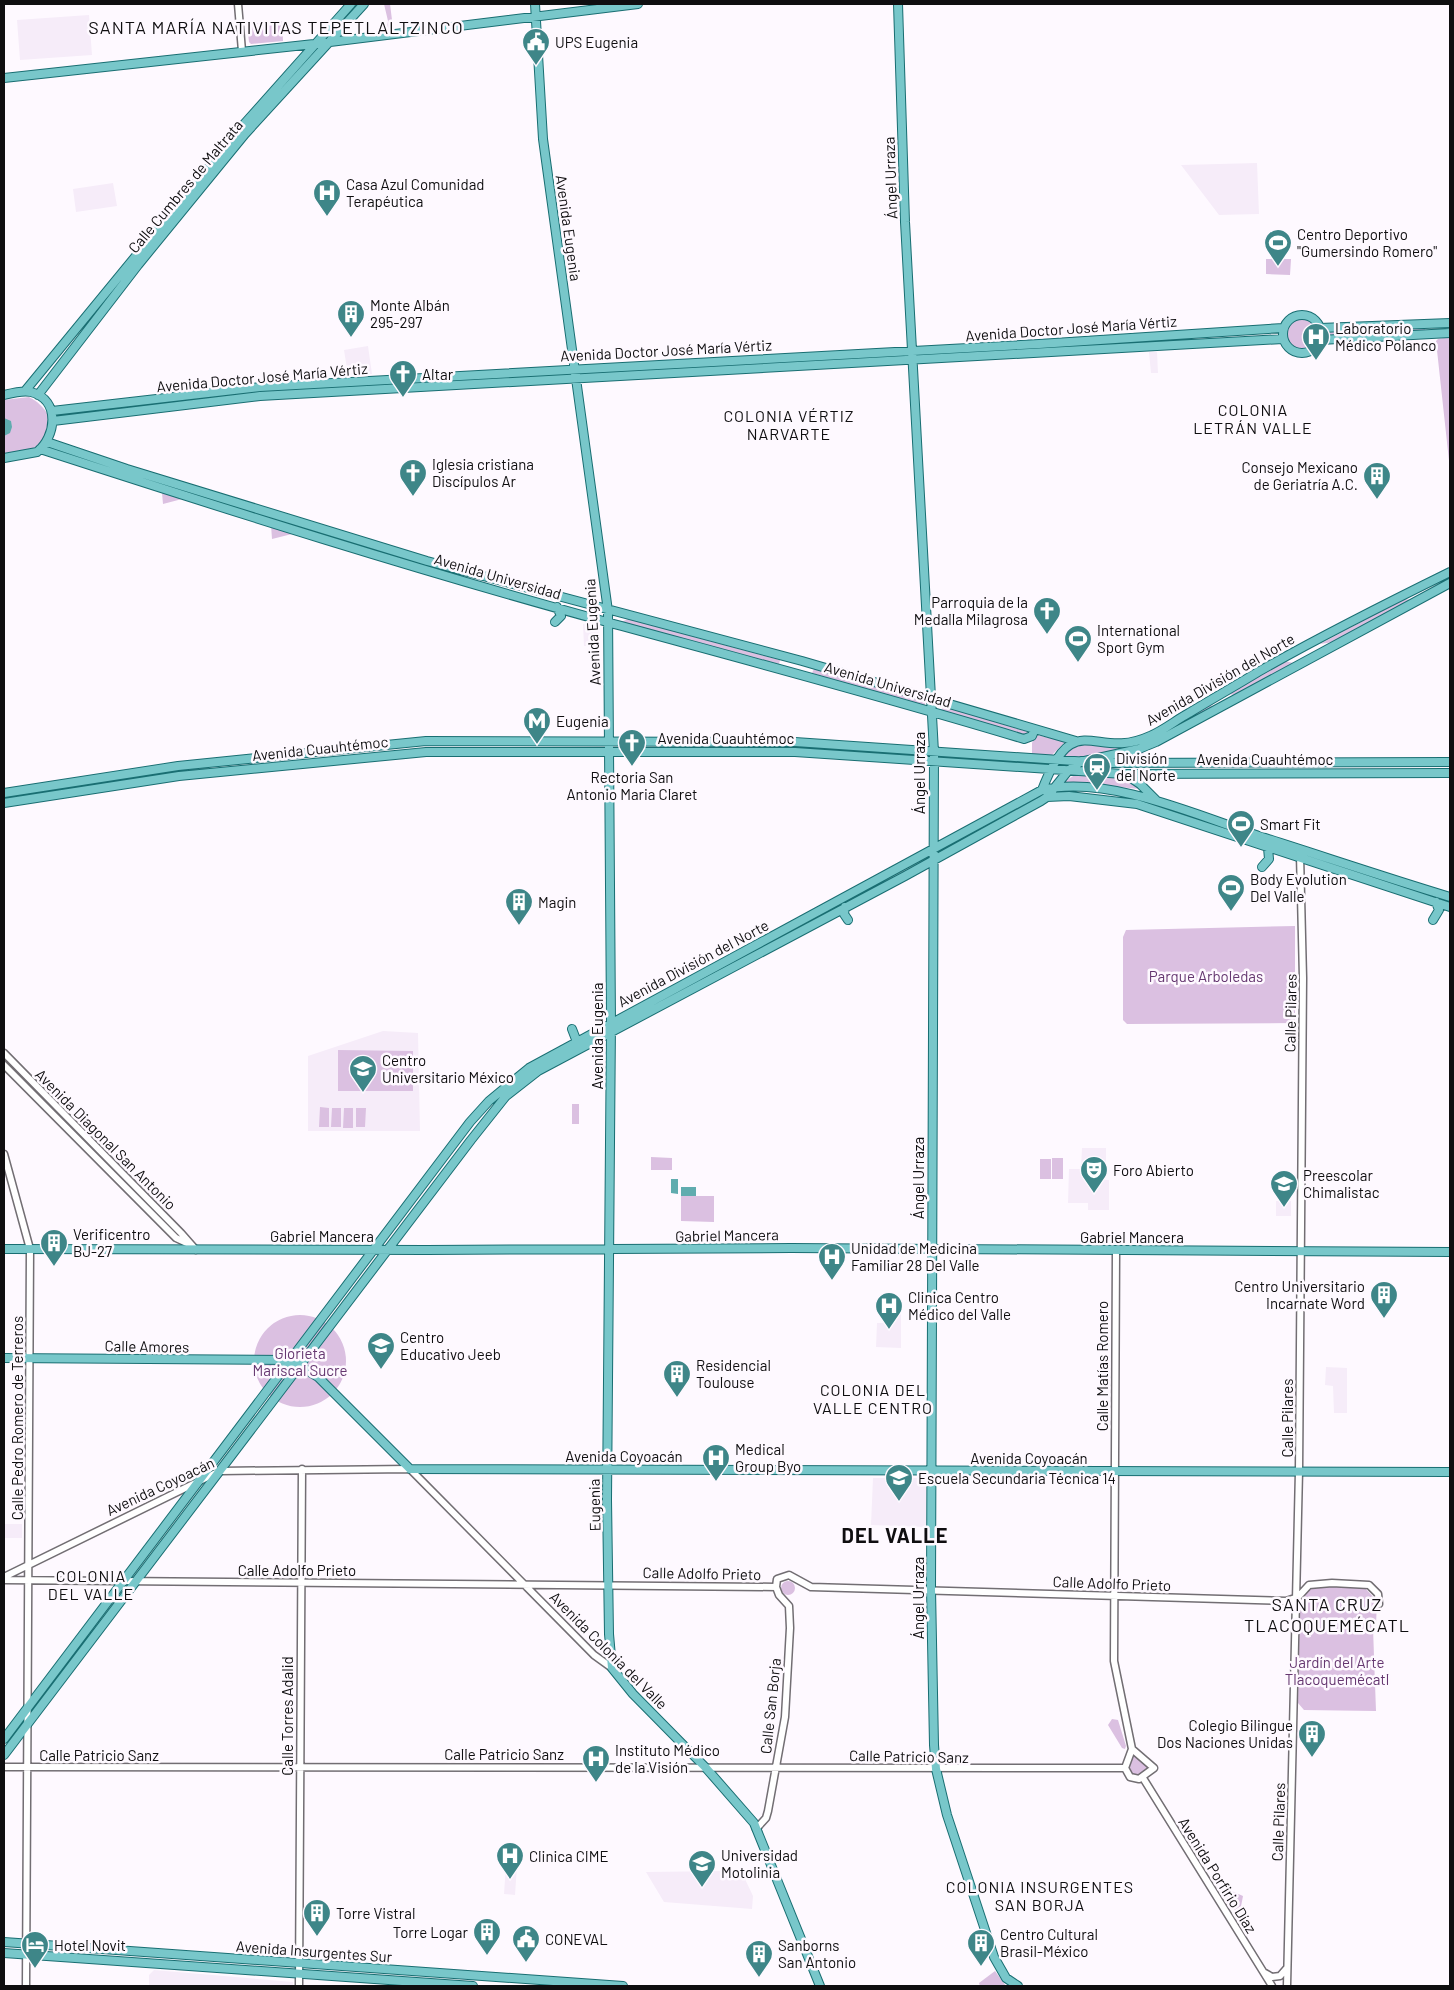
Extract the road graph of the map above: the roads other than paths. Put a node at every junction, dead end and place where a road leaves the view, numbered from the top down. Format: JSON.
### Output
{"nodes":[{"id":1,"x":238,"y":4,"type":"edge"},
{"id":2,"x":350,"y":4,"type":"edge"},
{"id":3,"x":364,"y":4,"type":"edge"},
{"id":4,"x":535,"y":4,"type":"edge"},
{"id":5,"x":638,"y":4,"type":"edge"},
{"id":6,"x":898,"y":4,"type":"edge"},
{"id":7,"x":536,"y":16,"type":"junction"},
{"id":8,"x":330,"y":42,"type":"junction"},
{"id":9,"x":314,"y":44,"type":"junction"},
{"id":10,"x":242,"y":51,"type":"junction"},
{"id":11,"x":4,"y":78,"type":"edge"},
{"id":12,"x":1450,"y":323,"type":"edge"},
{"id":13,"x":1283,"y":328,"type":"junction"},
{"id":14,"x":1320,"y":328,"type":"junction"},
{"id":15,"x":1450,"y":333,"type":"edge"},
{"id":16,"x":1283,"y":339,"type":"junction"},
{"id":17,"x":1320,"y":340,"type":"junction"},
{"id":18,"x":912,"y":351,"type":"junction"},
{"id":19,"x":913,"y":361,"type":"junction"},
{"id":20,"x":574,"y":368,"type":"junction"},
{"id":21,"x":575,"y":377,"type":"junction"},
{"id":22,"x":25,"y":391,"type":"junction"},
{"id":23,"x":4,"y":395,"type":"edge"},
{"id":24,"x":38,"y":395,"type":"junction"},
{"id":25,"x":52,"y":411,"type":"junction"},
{"id":26,"x":53,"y":421,"type":"junction"},
{"id":27,"x":47,"y":442,"type":"junction"},
{"id":28,"x":40,"y":449,"type":"junction"},
{"id":29,"x":4,"y":458,"type":"edge"},
{"id":30,"x":1450,"y":572,"type":"edge"},
{"id":31,"x":1450,"y":583,"type":"edge"},
{"id":32,"x":557,"y":607,"type":"junction"},
{"id":33,"x":608,"y":611,"type":"junction"},
{"id":34,"x":555,"y":622,"type":"dead end"},
{"id":35,"x":608,"y":622,"type":"junction"},
{"id":36,"x":932,"y":699,"type":"junction"},
{"id":37,"x":933,"y":711,"type":"junction"},
{"id":38,"x":1034,"y":731,"type":"junction"},
{"id":39,"x":610,"y":740,"type":"junction"},
{"id":40,"x":1076,"y":742,"type":"junction"},
{"id":41,"x":610,"y":751,"type":"junction"},
{"id":42,"x":934,"y":752,"type":"junction"},
{"id":43,"x":1055,"y":760,"type":"junction"},
{"id":44,"x":934,"y":762,"type":"junction"},
{"id":45,"x":1080,"y":762,"type":"junction"},
{"id":46,"x":1450,"y":762,"type":"edge"},
{"id":47,"x":1050,"y":770,"type":"junction"},
{"id":48,"x":1068,"y":772,"type":"junction"},
{"id":49,"x":1450,"y":773,"type":"edge"},
{"id":50,"x":1123,"y":774,"type":"junction"},
{"id":51,"x":1056,"y":787,"type":"junction"},
{"id":52,"x":4,"y":793,"type":"edge"},
{"id":53,"x":1044,"y":794,"type":"junction"},
{"id":54,"x":1158,"y":802,"type":"junction"},
{"id":55,"x":4,"y":803,"type":"edge"},
{"id":56,"x":1167,"y":814,"type":"junction"},
{"id":57,"x":1268,"y":848,"type":"junction"},
{"id":58,"x":1300,"y":849,"type":"junction"},
{"id":59,"x":932,"y":850,"type":"junction"},
{"id":60,"x":1300,"y":859,"type":"junction"},
{"id":61,"x":932,"y":860,"type":"junction"},
{"id":62,"x":1262,"y":867,"type":"dead end"},
{"id":63,"x":1450,"y":897,"type":"edge"},
{"id":64,"x":1436,"y":902,"type":"junction"},
{"id":65,"x":845,"y":907,"type":"junction"},
{"id":66,"x":1450,"y":907,"type":"edge"},
{"id":67,"x":848,"y":920,"type":"dead end"},
{"id":68,"x":1433,"y":920,"type":"dead end"},
{"id":69,"x":611,"y":1027,"type":"junction"},
{"id":70,"x":572,"y":1029,"type":"dead end"},
{"id":71,"x":577,"y":1042,"type":"junction"},
{"id":72,"x":4,"y":1053,"type":"edge"},
{"id":73,"x":4,"y":1066,"type":"edge"},
{"id":74,"x":4,"y":1154,"type":"edge"},
{"id":75,"x":189,"y":1244,"type":"junction"},
{"id":76,"x":4,"y":1249,"type":"edge"},
{"id":77,"x":30,"y":1249,"type":"junction"},
{"id":78,"x":196,"y":1250,"type":"junction"},
{"id":79,"x":373,"y":1250,"type":"junction"},
{"id":80,"x":387,"y":1250,"type":"junction"},
{"id":81,"x":608,"y":1250,"type":"junction"},
{"id":82,"x":932,"y":1250,"type":"junction"},
{"id":83,"x":1116,"y":1251,"type":"junction"},
{"id":84,"x":1300,"y":1251,"type":"junction"},
{"id":85,"x":1450,"y":1252,"type":"edge"},
{"id":86,"x":4,"y":1358,"type":"edge"},
{"id":87,"x":30,"y":1358,"type":"junction"},
{"id":88,"x":290,"y":1360,"type":"junction"},
{"id":89,"x":300,"y":1365,"type":"junction"},
{"id":90,"x":302,"y":1469,"type":"junction"},
{"id":91,"x":410,"y":1469,"type":"junction"},
{"id":92,"x":607,"y":1470,"type":"junction"},
{"id":93,"x":220,"y":1471,"type":"junction"},
{"id":94,"x":932,"y":1471,"type":"junction"},
{"id":95,"x":1299,"y":1471,"type":"junction"},
{"id":96,"x":1114,"y":1472,"type":"junction"},
{"id":97,"x":1450,"y":1472,"type":"edge"},
{"id":98,"x":202,"y":1478,"type":"junction"},
{"id":99,"x":29,"y":1566,"type":"junction"},
{"id":100,"x":4,"y":1579,"type":"edge"},
{"id":101,"x":29,"y":1579,"type":"junction"},
{"id":102,"x":123,"y":1580,"type":"junction"},
{"id":103,"x":138,"y":1581,"type":"junction"},
{"id":104,"x":301,"y":1582,"type":"junction"},
{"id":105,"x":524,"y":1584,"type":"junction"},
{"id":106,"x":608,"y":1585,"type":"junction"},
{"id":107,"x":776,"y":1587,"type":"junction"},
{"id":108,"x":931,"y":1589,"type":"junction"},
{"id":109,"x":1114,"y":1595,"type":"junction"},
{"id":110,"x":1295,"y":1599,"type":"junction"},
{"id":111,"x":1379,"y":1604,"type":"dead end"},
{"id":112,"x":612,"y":1668,"type":"junction"},
{"id":113,"x":28,"y":1709,"type":"junction"},
{"id":114,"x":28,"y":1725,"type":"junction"},
{"id":115,"x":4,"y":1739,"type":"edge"},
{"id":116,"x":1132,"y":1749,"type":"junction"},
{"id":117,"x":4,"y":1755,"type":"edge"},
{"id":118,"x":4,"y":1767,"type":"edge"},
{"id":119,"x":27,"y":1767,"type":"junction"},
{"id":120,"x":299,"y":1767,"type":"junction"},
{"id":121,"x":776,"y":1767,"type":"junction"},
{"id":122,"x":706,"y":1768,"type":"junction"},
{"id":123,"x":1125,"y":1768,"type":"junction"},
{"id":124,"x":936,"y":1769,"type":"junction"},
{"id":125,"x":1143,"y":1778,"type":"junction"},
{"id":126,"x":756,"y":1829,"type":"junction"},
{"id":127,"x":4,"y":1942,"type":"edge"},
{"id":128,"x":26,"y":1944,"type":"junction"},
{"id":129,"x":4,"y":1953,"type":"edge"},
{"id":130,"x":26,"y":1955,"type":"junction"},
{"id":131,"x":299,"y":1964,"type":"junction"},
{"id":132,"x":1287,"y":1966,"type":"junction"},
{"id":133,"x":1264,"y":1973,"type":"junction"},
{"id":134,"x":298,"y":1974,"type":"junction"},
{"id":135,"x":389,"y":1983,"type":"edge"},
{"id":136,"x":26,"y":1986,"type":"edge"},
{"id":137,"x":299,"y":1986,"type":"edge"},
{"id":138,"x":473,"y":1986,"type":"edge"},
{"id":139,"x":623,"y":1986,"type":"edge"},
{"id":140,"x":820,"y":1986,"type":"edge"},
{"id":141,"x":1018,"y":1986,"type":"edge"},
{"id":142,"x":1272,"y":1986,"type":"edge"},
{"id":143,"x":1287,"y":1986,"type":"edge"}],
"edges":[{"from":1,"to":10,"type":"street"},
{"from":2,"to":9,"type":"main road","name":"Calle Cumbres de Maltrata"},
{"from":3,"to":8,"type":"main road","name":"Calle Cumbres de Maltrata"},
{"from":4,"to":7,"type":"main road","name":"Avenida Eugenia"},
{"from":5,"to":7,"type":"main road"},
{"from":6,"to":18,"type":"main road","name":"Ángel Urraza"},
{"from":7,"to":8,"type":"main road"},
{"from":7,"to":20,"type":"main road","name":"Avenida Eugenia"},
{"from":8,"to":9,"type":"main road"},
{"from":8,"to":24,"type":"main road","name":"Calle Cumbres de Maltrata"},
{"from":9,"to":10,"type":"main road"},
{"from":9,"to":22,"type":"main road","name":"Calle Cumbres de Maltrata"},
{"from":10,"to":11,"type":"main road"},
{"from":12,"to":14,"type":"main road"},
{"from":13,"to":14,"type":"main road"},
{"from":13,"to":16,"type":"main road"},
{"from":13,"to":18,"type":"main road","name":"Avenida Doctor José María Vértiz"},
{"from":14,"to":17,"type":"main road"},
{"from":15,"to":17,"type":"main road"},
{"from":16,"to":17,"type":"main road"},
{"from":16,"to":19,"type":"main road","name":"Avenida Doctor José María Vértiz"},
{"from":18,"to":19,"type":"main road","name":"Ángel Urraza"},
{"from":18,"to":20,"type":"main road","name":"Avenida Doctor José María Vértiz"},
{"from":19,"to":21,"type":"main road","name":"Avenida Doctor José María Vértiz"},
{"from":19,"to":36,"type":"main road"},
{"from":20,"to":21,"type":"main road","name":"Avenida Eugenia"},
{"from":20,"to":25,"type":"main road","name":"Avenida Doctor José María Vértiz"},
{"from":21,"to":26,"type":"main road","name":"Avenida Doctor José María Vértiz"},
{"from":21,"to":33,"type":"main road","name":"Avenida Eugenia"},
{"from":22,"to":23,"type":"main road"},
{"from":22,"to":24,"type":"main road"},
{"from":24,"to":25,"type":"main road"},
{"from":25,"to":26,"type":"main road"},
{"from":26,"to":27,"type":"main road"},
{"from":27,"to":28,"type":"main road"},
{"from":27,"to":33,"type":"main road","name":"Avenida Universidad"},
{"from":28,"to":29,"type":"main road"},
{"from":28,"to":32,"type":"main road","name":"Avenida Universidad"},
{"from":30,"to":40,"type":"main road","name":"Avenida División del Norte"},
{"from":31,"to":45,"type":"main road","name":"Avenida División del Norte"},
{"from":32,"to":34,"type":"main road"},
{"from":32,"to":35,"type":"main road","name":"Avenida Universidad"},
{"from":33,"to":35,"type":"main road","name":"Avenida Eugenia"},
{"from":33,"to":36,"type":"main road","name":"Avenida Universidad"},
{"from":35,"to":37,"type":"main road","name":"Avenida Universidad"},
{"from":35,"to":39,"type":"main road","name":"Avenida Eugenia"},
{"from":36,"to":37,"type":"main road","name":"Ángel Urraza"},
{"from":36,"to":38,"type":"main road","name":"Avenida Universidad"},
{"from":37,"to":38,"type":"main road","name":"Avenida Universidad"},
{"from":37,"to":42,"type":"main road","name":"Ángel Urraza"},
{"from":38,"to":40,"type":"main road","name":"Avenida Universidad"},
{"from":39,"to":41,"type":"main road","name":"Avenida Eugenia"},
{"from":39,"to":42,"type":"main road","name":"Avenida Cuauhtémoc"},
{"from":39,"to":52,"type":"main road","name":"Avenida Cuauhtémoc"},
{"from":40,"to":43,"type":"main road"},
{"from":41,"to":44,"type":"main road","name":"Avenida Cuauhtémoc"},
{"from":41,"to":55,"type":"main road","name":"Avenida Cuauhtémoc"},
{"from":41,"to":69,"type":"main road","name":"Avenida Eugenia"},
{"from":42,"to":43,"type":"main road","name":"Avenida Cuauhtémoc"},
{"from":42,"to":44,"type":"main road","name":"Ángel Urraza"},
{"from":43,"to":45,"type":"main road","name":"Avenida Cuauhtémoc"},
{"from":43,"to":47,"type":"main road"},
{"from":44,"to":47,"type":"main road","name":"Avenida Cuauhtémoc"},
{"from":44,"to":59,"type":"main road","name":"Ángel Urraza"},
{"from":45,"to":46,"type":"main road","name":"Avenida Cuauhtémoc"},
{"from":45,"to":48,"type":"main road","name":"Avenida División del Norte"},
{"from":47,"to":48,"type":"main road","name":"Avenida Cuauhtémoc"},
{"from":47,"to":53,"type":"main road"},
{"from":48,"to":50,"type":"main road","name":"Avenida Cuauhtémoc"},
{"from":48,"to":51,"type":"main road","name":"Avenida División del Norte"},
{"from":49,"to":50,"type":"main road","name":"Avenida Cuauhtémoc"},
{"from":50,"to":54,"type":"main road"},
{"from":51,"to":53,"type":"main road","name":"Avenida División del Norte"},
{"from":51,"to":54,"type":"main road"},
{"from":53,"to":56,"type":"main road"},
{"from":53,"to":59,"type":"main road","name":"Avenida División del Norte"},
{"from":53,"to":61,"type":"main road","name":"Avenida División del Norte"},
{"from":54,"to":56,"type":"main road"},
{"from":54,"to":58,"type":"main road"},
{"from":56,"to":57,"type":"main road"},
{"from":57,"to":60,"type":"main road"},
{"from":57,"to":62,"type":"main road"},
{"from":58,"to":60,"type":"street","name":"Calle Pilares"},
{"from":58,"to":63,"type":"main road"},
{"from":59,"to":61,"type":"main road","name":"Ángel Urraza"},
{"from":59,"to":69,"type":"main road","name":"Avenida División del Norte"},
{"from":60,"to":64,"type":"main road"},
{"from":60,"to":84,"type":"street","name":"Calle Pilares"},
{"from":61,"to":65,"type":"main road","name":"Avenida División del Norte"},
{"from":61,"to":82,"type":"main road","name":"Ángel Urraza"},
{"from":64,"to":66,"type":"main road"},
{"from":64,"to":68,"type":"main road"},
{"from":65,"to":67,"type":"main road"},
{"from":65,"to":69,"type":"main road","name":"Avenida División del Norte"},
{"from":69,"to":71,"type":"main road","name":"Avenida División del Norte"},
{"from":69,"to":80,"type":"main road","name":"Avenida División del Norte"},
{"from":69,"to":81,"type":"main road","name":"Avenida Eugenia"},
{"from":70,"to":71,"type":"main road"},
{"from":71,"to":79,"type":"main road","name":"Avenida División del Norte"},
{"from":72,"to":75,"type":"street","name":"Avenida Diagonal San Antonio"},
{"from":73,"to":75,"type":"street","name":"Avenida Diagonal San Antonio"},
{"from":74,"to":77,"type":"street","name":"Calle Pedro Romero de Terreros"},
{"from":75,"to":78,"type":"street","name":"Avenida Diagonal San Antonio"},
{"from":76,"to":77,"type":"main road","name":"Gabriel Mancera"},
{"from":77,"to":78,"type":"main road","name":"Gabriel Mancera"},
{"from":77,"to":87,"type":"street","name":"Calle Pedro Romero de Terreros"},
{"from":78,"to":79,"type":"main road","name":"Gabriel Mancera"},
{"from":79,"to":80,"type":"main road","name":"Gabriel Mancera"},
{"from":79,"to":88,"type":"main road","name":"Avenida División del Norte"},
{"from":80,"to":81,"type":"main road","name":"Gabriel Mancera"},
{"from":80,"to":89,"type":"main road","name":"Avenida División del Norte"},
{"from":81,"to":82,"type":"main road","name":"Gabriel Mancera"},
{"from":81,"to":92,"type":"main road","name":"Eugenia"},
{"from":82,"to":83,"type":"main road","name":"Gabriel Mancera"},
{"from":82,"to":94,"type":"main road","name":"Ángel Urraza"},
{"from":83,"to":84,"type":"main road","name":"Gabriel Mancera"},
{"from":83,"to":96,"type":"street","name":"Calle Matías Romero"},
{"from":84,"to":85,"type":"main road","name":"Gabriel Mancera"},
{"from":84,"to":95,"type":"street","name":"Calle Pilares"},
{"from":86,"to":87,"type":"main road","name":"Calle Amores"},
{"from":87,"to":88,"type":"main road","name":"Calle Amores"},
{"from":87,"to":99,"type":"street","name":"Calle Pedro Romero de Terreros"},
{"from":88,"to":89,"type":"main road","name":"Avenida Colonia del Valle"},
{"from":88,"to":98,"type":"main road","name":"Avenida División del Norte"},
{"from":89,"to":91,"type":"main road","name":"Avenida Colonia del Valle"},
{"from":89,"to":93,"type":"main road","name":"Avenida División del Norte"},
{"from":90,"to":91,"type":"street","name":"Avenida Coyoacán"},
{"from":90,"to":93,"type":"street","name":"Avenida Coyoacán"},
{"from":90,"to":104,"type":"street","name":"Calle Torres Adalid"},
{"from":91,"to":92,"type":"main road","name":"Avenida Coyoacán"},
{"from":91,"to":105,"type":"street","name":"Avenida Colonia del Valle"},
{"from":92,"to":94,"type":"main road","name":"Avenida Coyoacán"},
{"from":92,"to":106,"type":"main road","name":"Eugenia"},
{"from":93,"to":98,"type":"street","name":"Avenida Coyoacán"},
{"from":93,"to":103,"type":"main road","name":"Avenida División del Norte"},
{"from":94,"to":96,"type":"main road","name":"Avenida Coyoacán"},
{"from":94,"to":108,"type":"main road","name":"Ángel Urraza"},
{"from":95,"to":96,"type":"main road","name":"Avenida Coyoacán"},
{"from":95,"to":97,"type":"main road","name":"Avenida Coyoacán"},
{"from":95,"to":110,"type":"street","name":"Calle Pilares"},
{"from":96,"to":109,"type":"street","name":"Calle Matías Romero"},
{"from":98,"to":99,"type":"street","name":"Avenida Coyoacán"},
{"from":98,"to":102,"type":"main road","name":"Avenida División del Norte"},
{"from":99,"to":100,"type":"street","name":"Avenida Coyoacán"},
{"from":99,"to":101,"type":"street","name":"Calle Pedro Romero de Terreros"},
{"from":100,"to":101,"type":"street","name":"Calle Adolfo Prieto"},
{"from":101,"to":102,"type":"street","name":"Calle Adolfo Prieto"},
{"from":101,"to":113,"type":"street","name":"Calle Pedro Romero de Terreros"},
{"from":102,"to":103,"type":"street","name":"Calle Adolfo Prieto"},
{"from":102,"to":113,"type":"main road","name":"Avenida División del Norte"},
{"from":103,"to":104,"type":"street","name":"Calle Adolfo Prieto"},
{"from":103,"to":114,"type":"main road","name":"Avenida División del Norte"},
{"from":104,"to":105,"type":"street","name":"Calle Adolfo Prieto"},
{"from":104,"to":120,"type":"street","name":"Calle Torres Adalid"},
{"from":105,"to":106,"type":"street","name":"Calle Adolfo Prieto"},
{"from":105,"to":112,"type":"street","name":"Avenida Colonia del Valle"},
{"from":106,"to":107,"type":"street","name":"Calle Adolfo Prieto"},
{"from":106,"to":112,"type":"main road","name":"Eugenia"},
{"from":107,"to":108,"type":"street","name":"Calle Adolfo Prieto"},
{"from":107,"to":121,"type":"street","name":"Calle San Borja"},
{"from":108,"to":109,"type":"street","name":"Calle Adolfo Prieto"},
{"from":108,"to":124,"type":"main road","name":"Ángel Urraza"},
{"from":109,"to":110,"type":"street","name":"Calle Adolfo Prieto"},
{"from":109,"to":116,"type":"street","name":"Calle Matías Romero"},
{"from":110,"to":111,"type":"street"},
{"from":110,"to":132,"type":"street","name":"Calle Pilares"},
{"from":112,"to":122,"type":"main road","name":"Avenida Colonia del Valle"},
{"from":113,"to":114,"type":"street","name":"Calle Pedro Romero de Terreros"},
{"from":113,"to":115,"type":"main road","name":"Avenida División del Norte"},
{"from":114,"to":117,"type":"main road","name":"Avenida División del Norte"},
{"from":114,"to":119,"type":"street","name":"Calle Pedro Romero de Terreros"},
{"from":116,"to":123,"type":"street"},
{"from":116,"to":125,"type":"street"},
{"from":118,"to":119,"type":"street","name":"Calle Patricio Sanz"},
{"from":119,"to":120,"type":"street","name":"Calle Patricio Sanz"},
{"from":119,"to":128,"type":"street","name":"Calle Pedro Romero de Terreros"},
{"from":120,"to":122,"type":"street","name":"Calle Patricio Sanz"},
{"from":120,"to":131,"type":"street","name":"Calle Torres Adalid"},
{"from":121,"to":122,"type":"street","name":"Calle Patricio Sanz"},
{"from":121,"to":124,"type":"street","name":"Calle Patricio Sanz"},
{"from":121,"to":126,"type":"street","name":"Calle San Borja"},
{"from":122,"to":126,"type":"main road","name":"Avenida Colonia del Valle"},
{"from":123,"to":124,"type":"street","name":"Calle Patricio Sanz"},
{"from":123,"to":125,"type":"street"},
{"from":124,"to":141,"type":"main road","name":"Ángel Urraza"},
{"from":125,"to":133,"type":"street","name":"Avenida Porfirio Díaz"},
{"from":126,"to":140,"type":"main road","name":"Avenida Colonia del Valle"},
{"from":127,"to":128,"type":"main road","name":"Avenida Insurgentes Sur"},
{"from":128,"to":130,"type":"street","name":"Calle Pedro Romero de Terreros"},
{"from":128,"to":131,"type":"main road","name":"Avenida Insurgentes Sur"},
{"from":129,"to":130,"type":"main road","name":"Avenida Insurgentes Sur"},
{"from":130,"to":134,"type":"main road","name":"Avenida Insurgentes Sur"},
{"from":130,"to":136,"type":"street","name":"Calle Pedro Romero de Terreros"},
{"from":131,"to":134,"type":"street","name":"Calle Torres Adalid"},
{"from":131,"to":139,"type":"main road","name":"Avenida Insurgentes Sur"},
{"from":132,"to":133,"type":"street"},
{"from":132,"to":143,"type":"street","name":"Calle Pilares"},
{"from":133,"to":142,"type":"street","name":"Avenida Porfirio Díaz"},
{"from":134,"to":135,"type":"main road","name":"Avenida Insurgentes Sur"},
{"from":134,"to":137,"type":"street","name":"Calle Torres Adalid"},
{"from":135,"to":138,"type":"main road","name":"Avenida Insurgentes Sur"}]}
